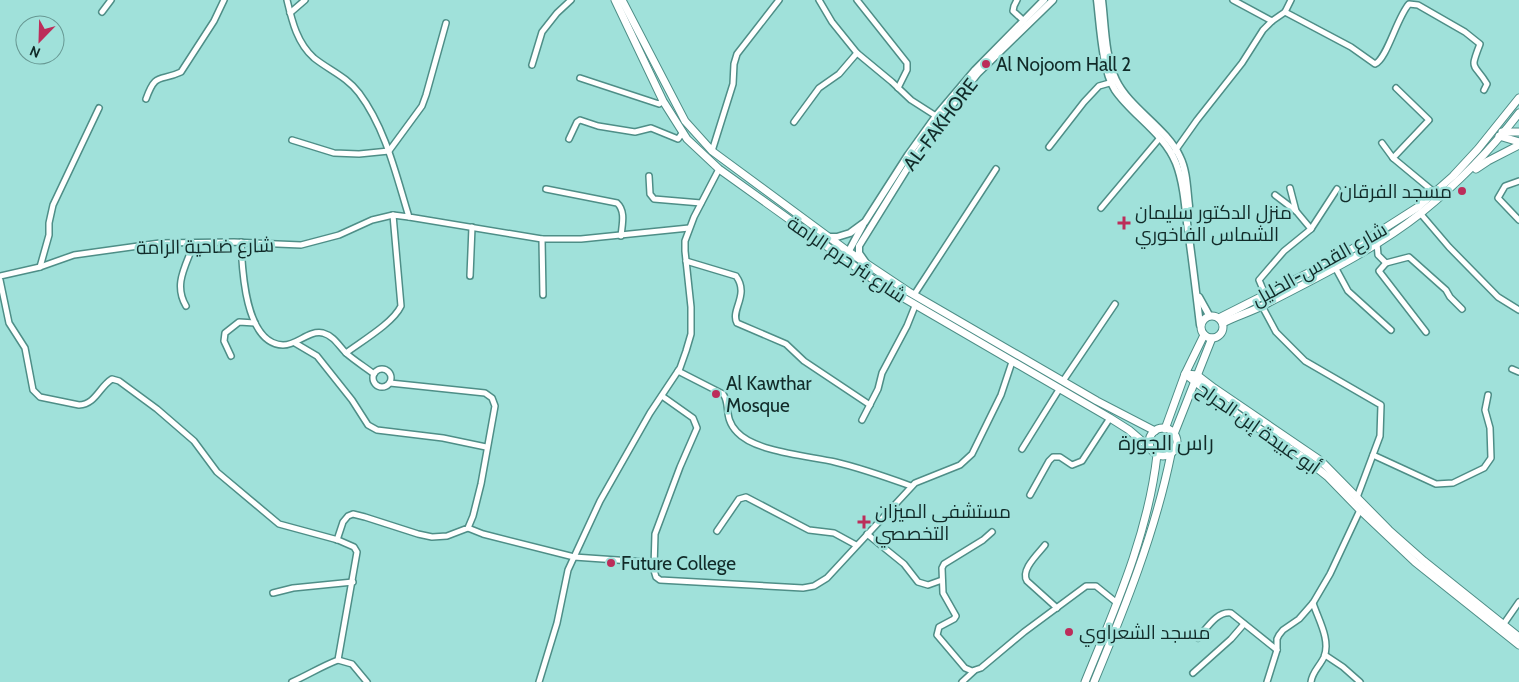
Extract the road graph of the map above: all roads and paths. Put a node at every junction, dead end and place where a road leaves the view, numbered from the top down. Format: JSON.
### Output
{"nodes":[{"id":1,"x":111,"y":0,"type":"edge"},
{"id":2,"x":224,"y":0,"type":"edge"},
{"id":3,"x":287,"y":0,"type":"edge"},
{"id":4,"x":305,"y":0,"type":"edge"},
{"id":5,"x":571,"y":0,"type":"edge"},
{"id":6,"x":614,"y":0,"type":"edge"},
{"id":7,"x":622,"y":0,"type":"edge"},
{"id":8,"x":779,"y":0,"type":"edge"},
{"id":9,"x":819,"y":0,"type":"edge"},
{"id":10,"x":858,"y":0,"type":"edge"},
{"id":11,"x":1017,"y":0,"type":"edge"},
{"id":12,"x":1044,"y":0,"type":"edge"},
{"id":13,"x":1053,"y":0,"type":"edge"},
{"id":14,"x":1098,"y":0,"type":"edge"},
{"id":15,"x":1102,"y":0,"type":"edge"},
{"id":16,"x":1233,"y":0,"type":"edge"},
{"id":17,"x":1291,"y":0,"type":"edge"},
{"id":18,"x":102,"y":12,"type":"dead end"},
{"id":19,"x":1285,"y":12,"type":"junction"},
{"id":20,"x":290,"y":13,"type":"junction"},
{"id":21,"x":1024,"y":21,"type":"junction"},
{"id":22,"x":1272,"y":21,"type":"junction"},
{"id":23,"x":446,"y":23,"type":"dead end"},
{"id":24,"x":857,"y":52,"type":"junction"},
{"id":25,"x":532,"y":65,"type":"dead end"},
{"id":26,"x":580,"y":78,"type":"dead end"},
{"id":27,"x":1114,"y":82,"type":"junction"},
{"id":28,"x":898,"y":88,"type":"junction"},
{"id":29,"x":1396,"y":88,"type":"dead end"},
{"id":30,"x":1484,"y":90,"type":"dead end"},
{"id":31,"x":1519,"y":98,"type":"edge"},
{"id":32,"x":146,"y":99,"type":"dead end"},
{"id":33,"x":663,"y":101,"type":"junction"},
{"id":34,"x":99,"y":108,"type":"dead end"},
{"id":35,"x":1519,"y":113,"type":"edge"},
{"id":36,"x":936,"y":116,"type":"junction"},
{"id":37,"x":794,"y":122,"type":"dead end"},
{"id":38,"x":683,"y":132,"type":"junction"},
{"id":39,"x":1519,"y":132,"type":"edge"},
{"id":40,"x":1491,"y":133,"type":"junction"},
{"id":41,"x":1503,"y":134,"type":"junction"},
{"id":42,"x":570,"y":139,"type":"dead end"},
{"id":43,"x":1159,"y":139,"type":"junction"},
{"id":44,"x":292,"y":140,"type":"dead end"},
{"id":45,"x":1382,"y":143,"type":"dead end"},
{"id":46,"x":1519,"y":143,"type":"edge"},
{"id":47,"x":1049,"y":147,"type":"dead end"},
{"id":48,"x":389,"y":151,"type":"junction"},
{"id":49,"x":712,"y":151,"type":"junction"},
{"id":50,"x":1174,"y":152,"type":"junction"},
{"id":51,"x":1393,"y":158,"type":"junction"},
{"id":52,"x":719,"y":169,"type":"junction"},
{"id":53,"x":996,"y":169,"type":"dead end"},
{"id":54,"x":649,"y":176,"type":"dead end"},
{"id":55,"x":1519,"y":181,"type":"edge"},
{"id":56,"x":1457,"y":182,"type":"junction"},
{"id":57,"x":1290,"y":188,"type":"dead end"},
{"id":58,"x":546,"y":189,"type":"dead end"},
{"id":59,"x":1337,"y":189,"type":"dead end"},
{"id":60,"x":1434,"y":192,"type":"junction"},
{"id":61,"x":1275,"y":195,"type":"dead end"},
{"id":62,"x":701,"y":203,"type":"junction"},
{"id":63,"x":1101,"y":208,"type":"dead end"},
{"id":64,"x":1296,"y":211,"type":"junction"},
{"id":65,"x":1420,"y":213,"type":"junction"},
{"id":66,"x":393,"y":215,"type":"junction"},
{"id":67,"x":409,"y":217,"type":"junction"},
{"id":68,"x":1519,"y":220,"type":"edge"},
{"id":69,"x":865,"y":222,"type":"junction"},
{"id":70,"x":472,"y":227,"type":"junction"},
{"id":71,"x":689,"y":228,"type":"junction"},
{"id":72,"x":1311,"y":230,"type":"junction"},
{"id":73,"x":621,"y":236,"type":"junction"},
{"id":74,"x":828,"y":237,"type":"junction"},
{"id":75,"x":542,"y":239,"type":"junction"},
{"id":76,"x":241,"y":242,"type":"junction"},
{"id":77,"x":1377,"y":243,"type":"junction"},
{"id":78,"x":194,"y":244,"type":"junction"},
{"id":79,"x":858,"y":249,"type":"junction"},
{"id":80,"x":849,"y":252,"type":"junction"},
{"id":81,"x":844,"y":260,"type":"junction"},
{"id":82,"x":686,"y":261,"type":"junction"},
{"id":83,"x":1386,"y":263,"type":"junction"},
{"id":84,"x":867,"y":264,"type":"junction"},
{"id":85,"x":40,"y":267,"type":"junction"},
{"id":86,"x":1335,"y":268,"type":"junction"},
{"id":87,"x":0,"y":276,"type":"edge"},
{"id":88,"x":470,"y":276,"type":"dead end"},
{"id":89,"x":0,"y":280,"type":"edge"},
{"id":90,"x":1195,"y":282,"type":"junction"},
{"id":91,"x":1265,"y":294,"type":"junction"},
{"id":92,"x":543,"y":295,"type":"dead end"},
{"id":93,"x":914,"y":295,"type":"junction"},
{"id":94,"x":1115,"y":304,"type":"dead end"},
{"id":95,"x":186,"y":306,"type":"dead end"},
{"id":96,"x":915,"y":306,"type":"junction"},
{"id":97,"x":1262,"y":306,"type":"junction"},
{"id":98,"x":1462,"y":309,"type":"dead end"},
{"id":99,"x":1519,"y":310,"type":"edge"},
{"id":100,"x":1209,"y":315,"type":"junction"},
{"id":101,"x":1221,"y":320,"type":"junction"},
{"id":102,"x":255,"y":322,"type":"junction"},
{"id":103,"x":1200,"y":325,"type":"junction"},
{"id":104,"x":1391,"y":330,"type":"dead end"},
{"id":105,"x":1426,"y":332,"type":"dead end"},
{"id":106,"x":1208,"y":337,"type":"junction"},
{"id":107,"x":295,"y":343,"type":"junction"},
{"id":108,"x":346,"y":353,"type":"junction"},
{"id":109,"x":231,"y":356,"type":"dead end"},
{"id":110,"x":1012,"y":362,"type":"junction"},
{"id":111,"x":1512,"y":369,"type":"dead end"},
{"id":112,"x":678,"y":371,"type":"junction"},
{"id":113,"x":1519,"y":372,"type":"edge"},
{"id":114,"x":374,"y":374,"type":"junction"},
{"id":115,"x":1185,"y":374,"type":"junction"},
{"id":116,"x":1197,"y":375,"type":"junction"},
{"id":117,"x":390,"y":383,"type":"junction"},
{"id":118,"x":1194,"y":383,"type":"junction"},
{"id":119,"x":1062,"y":384,"type":"junction"},
{"id":120,"x":1488,"y":395,"type":"dead end"},
{"id":121,"x":662,"y":396,"type":"junction"},
{"id":122,"x":870,"y":405,"type":"junction"},
{"id":123,"x":1110,"y":418,"type":"junction"},
{"id":124,"x":862,"y":420,"type":"dead end"},
{"id":125,"x":1165,"y":429,"type":"junction"},
{"id":126,"x":1155,"y":431,"type":"junction"},
{"id":127,"x":1174,"y":434,"type":"junction"},
{"id":128,"x":486,"y":447,"type":"junction"},
{"id":129,"x":1150,"y":448,"type":"junction"},
{"id":130,"x":1022,"y":449,"type":"dead end"},
{"id":131,"x":1171,"y":454,"type":"junction"},
{"id":132,"x":1157,"y":455,"type":"junction"},
{"id":133,"x":1373,"y":455,"type":"junction"},
{"id":134,"x":912,"y":486,"type":"junction"},
{"id":135,"x":1030,"y":495,"type":"dead end"},
{"id":136,"x":1357,"y":504,"type":"junction"},
{"id":137,"x":468,"y":528,"type":"junction"},
{"id":138,"x":717,"y":531,"type":"dead end"},
{"id":139,"x":992,"y":532,"type":"dead end"},
{"id":140,"x":867,"y":534,"type":"junction"},
{"id":141,"x":337,"y":540,"type":"junction"},
{"id":142,"x":856,"y":545,"type":"junction"},
{"id":143,"x":1045,"y":545,"type":"dead end"},
{"id":144,"x":574,"y":557,"type":"junction"},
{"id":145,"x":654,"y":568,"type":"junction"},
{"id":146,"x":942,"y":580,"type":"junction"},
{"id":147,"x":353,"y":582,"type":"junction"},
{"id":148,"x":273,"y":594,"type":"dead end"},
{"id":149,"x":1313,"y":602,"type":"junction"},
{"id":150,"x":1519,"y":602,"type":"edge"},
{"id":151,"x":1117,"y":603,"type":"junction"},
{"id":152,"x":1057,"y":608,"type":"junction"},
{"id":153,"x":1244,"y":624,"type":"junction"},
{"id":154,"x":1503,"y":625,"type":"junction"},
{"id":155,"x":1519,"y":637,"type":"edge"},
{"id":156,"x":1198,"y":638,"type":"dead end"},
{"id":157,"x":1519,"y":645,"type":"edge"},
{"id":158,"x":1277,"y":650,"type":"junction"},
{"id":159,"x":1324,"y":655,"type":"junction"},
{"id":160,"x":338,"y":660,"type":"junction"},
{"id":161,"x":974,"y":671,"type":"junction"},
{"id":162,"x":1193,"y":673,"type":"dead end"},
{"id":163,"x":967,"y":678,"type":"junction"},
{"id":164,"x":292,"y":682,"type":"edge"},
{"id":165,"x":367,"y":682,"type":"edge"},
{"id":166,"x":539,"y":682,"type":"edge"},
{"id":167,"x":962,"y":682,"type":"edge"},
{"id":168,"x":972,"y":682,"type":"edge"},
{"id":169,"x":1085,"y":682,"type":"edge"},
{"id":170,"x":1094,"y":682,"type":"edge"},
{"id":171,"x":1267,"y":682,"type":"edge"},
{"id":172,"x":1311,"y":682,"type":"edge"},
{"id":173,"x":1360,"y":682,"type":"edge"}],
"edges":[{"from":1,"to":18,"type":"street"},
{"from":2,"to":32,"type":"street"},
{"from":3,"to":20,"type":"street"},
{"from":4,"to":20,"type":"street"},
{"from":5,"to":25,"type":"street"},
{"from":6,"to":33,"type":"main road","name":"شارع بئر حرم الرامة"},
{"from":7,"to":49,"type":"main road","name":"شارع بئر حرم الرامة"},
{"from":8,"to":49,"type":"street"},
{"from":9,"to":24,"type":"street"},
{"from":10,"to":28,"type":"street"},
{"from":11,"to":21,"type":"street"},
{"from":12,"to":21,"type":"street","name":"AL-FAKHORE"},
{"from":13,"to":79,"type":"street","name":"AL-FAKHORE"},
{"from":14,"to":27,"type":"street"},
{"from":15,"to":27,"type":"street"},
{"from":16,"to":22,"type":"street"},
{"from":17,"to":19,"type":"street"},
{"from":19,"to":22,"type":"street"},
{"from":19,"to":30,"type":"street"},
{"from":20,"to":48,"type":"street"},
{"from":21,"to":36,"type":"street","name":"AL-FAKHORE"},
{"from":22,"to":50,"type":"street"},
{"from":23,"to":48,"type":"street"},
{"from":24,"to":28,"type":"street"},
{"from":24,"to":37,"type":"street"},
{"from":26,"to":33,"type":"street"},
{"from":27,"to":43,"type":"street"},
{"from":27,"to":47,"type":"street"},
{"from":27,"to":50,"type":"street"},
{"from":28,"to":36,"type":"street"},
{"from":29,"to":51,"type":"street"},
{"from":31,"to":40,"type":"main road","name":"شارع القدس-الخليل"},
{"from":33,"to":38,"type":"main road","name":"شارع بئر حرم الرامة"},
{"from":34,"to":85,"type":"street"},
{"from":35,"to":41,"type":"main road","name":"شارع القدس-الخليل"},
{"from":36,"to":69,"type":"street","name":"AL-FAKHORE"},
{"from":38,"to":42,"type":"street"},
{"from":38,"to":52,"type":"main road","name":"شارع بئر حرم الرامة"},
{"from":39,"to":41,"type":"main road"},
{"from":40,"to":41,"type":"main road"},
{"from":40,"to":60,"type":"main road","name":"شارع القدس-الخليل"},
{"from":41,"to":46,"type":"main road"},
{"from":41,"to":56,"type":"main road","name":"شارع القدس-الخليل"},
{"from":43,"to":50,"type":"street"},
{"from":43,"to":63,"type":"street"},
{"from":44,"to":48,"type":"street"},
{"from":45,"to":51,"type":"street"},
{"from":46,"to":56,"type":"main road"},
{"from":48,"to":67,"type":"street"},
{"from":49,"to":74,"type":"main road","name":"شارع بئر حرم الرامة"},
{"from":50,"to":90,"type":"street"},
{"from":51,"to":60,"type":"street"},
{"from":52,"to":62,"type":"street"},
{"from":52,"to":81,"type":"main road","name":"شارع بئر حرم الرامة"},
{"from":53,"to":93,"type":"street"},
{"from":54,"to":62,"type":"street"},
{"from":55,"to":68,"type":"street"},
{"from":56,"to":65,"type":"main road","name":"شارع القدس-الخليل"},
{"from":57,"to":64,"type":"street"},
{"from":58,"to":73,"type":"street"},
{"from":59,"to":72,"type":"street"},
{"from":60,"to":91,"type":"main road","name":"شارع القدس-الخليل"},
{"from":61,"to":64,"type":"street"},
{"from":62,"to":71,"type":"street"},
{"from":64,"to":72,"type":"street"},
{"from":65,"to":77,"type":"main road","name":"شارع القدس-الخليل"},
{"from":65,"to":99,"type":"street"},
{"from":66,"to":67,"type":"street","name":"شارع ضاحية الرامة"},
{"from":66,"to":76,"type":"street","name":"شارع ضاحية الرامة"},
{"from":66,"to":108,"type":"street"},
{"from":67,"to":70,"type":"street","name":"شارع ضاحية الرامة"},
{"from":69,"to":74,"type":"street","name":"AL-FAKHORE"},
{"from":69,"to":80,"type":"street"},
{"from":70,"to":75,"type":"street","name":"شارع ضاحية الرامة"},
{"from":70,"to":88,"type":"street"},
{"from":71,"to":73,"type":"street","name":"شارع ضاحية الرامة"},
{"from":71,"to":82,"type":"street"},
{"from":72,"to":91,"type":"street"},
{"from":73,"to":75,"type":"street","name":"شارع ضاحية الرامة"},
{"from":74,"to":80,"type":"main road","name":"شارع بئر حرم الرامة"},
{"from":75,"to":92,"type":"street"},
{"from":76,"to":78,"type":"street","name":"شارع ضاحية الرامة"},
{"from":76,"to":102,"type":"street"},
{"from":77,"to":83,"type":"street"},
{"from":77,"to":86,"type":"main road","name":"شارع القدس-الخليل"},
{"from":78,"to":85,"type":"street","name":"شارع ضاحية الرامة"},
{"from":78,"to":95,"type":"street"},
{"from":79,"to":80,"type":"street"},
{"from":79,"to":84,"type":"street"},
{"from":80,"to":81,"type":"street"},
{"from":80,"to":84,"type":"main road","name":"شارع بئر حرم الرامة"},
{"from":81,"to":96,"type":"main road","name":"شارع بئر حرم الرامة"},
{"from":82,"to":112,"type":"street"},
{"from":82,"to":122,"type":"street"},
{"from":83,"to":98,"type":"street"},
{"from":83,"to":105,"type":"street"},
{"from":84,"to":93,"type":"main road","name":"شارع بئر حرم الرامة"},
{"from":85,"to":87,"type":"street","name":"شارع ضاحية الرامة"},
{"from":86,"to":97,"type":"main road","name":"شارع القدس-الخليل"},
{"from":86,"to":104,"type":"street"},
{"from":89,"to":141,"type":"street"},
{"from":90,"to":100,"type":"street"},
{"from":90,"to":103,"type":"street"},
{"from":91,"to":101,"type":"main road","name":"شارع القدس-الخليل"},
{"from":93,"to":119,"type":"main road","name":"شارع بئر حرم الرامة"},
{"from":94,"to":119,"type":"street"},
{"from":96,"to":110,"type":"main road","name":"شارع بئر حرم الرامة"},
{"from":96,"to":122,"type":"street"},
{"from":97,"to":101,"type":"main road","name":"شارع القدس-الخليل"},
{"from":97,"to":133,"type":"street"},
{"from":100,"to":101,"type":"main road"},
{"from":100,"to":103,"type":"main road"},
{"from":101,"to":106,"type":"main road"},
{"from":102,"to":107,"type":"street"},
{"from":102,"to":109,"type":"street"},
{"from":103,"to":106,"type":"main road"},
{"from":106,"to":115,"type":"main road"},
{"from":106,"to":116,"type":"main road"},
{"from":107,"to":108,"type":"street"},
{"from":107,"to":128,"type":"street"},
{"from":108,"to":114,"type":"street"},
{"from":110,"to":119,"type":"main road","name":"شارع بئر حرم الرامة"},
{"from":110,"to":134,"type":"street"},
{"from":111,"to":113,"type":"street"},
{"from":112,"to":121,"type":"street"},
{"from":112,"to":134,"type":"street"},
{"from":114,"to":117,"type":"street"},
{"from":114,"to":117,"type":"street"},
{"from":115,"to":116,"type":"main road","name":"أبو عبيدة إبن الجراح"},
{"from":115,"to":118,"type":"main road","name":"أبو عبيدة إبن الجراح"},
{"from":115,"to":125,"type":"main road"},
{"from":116,"to":118,"type":"main road"},
{"from":116,"to":136,"type":"main road","name":"أبو عبيدة إبن الجراح"},
{"from":117,"to":128,"type":"street"},
{"from":118,"to":127,"type":"main road"},
{"from":118,"to":136,"type":"main road","name":"أبو عبيدة إبن الجراح"},
{"from":119,"to":123,"type":"main road","name":"شارع بئر حرم الرامة"},
{"from":119,"to":126,"type":"main road","name":"شارع بئر حرم الرامة"},
{"from":119,"to":130,"type":"street"},
{"from":120,"to":133,"type":"street"},
{"from":121,"to":144,"type":"street"},
{"from":121,"to":145,"type":"street"},
{"from":122,"to":124,"type":"street"},
{"from":123,"to":129,"type":"main road","name":"شارع بئر حرم الرامة"},
{"from":123,"to":135,"type":"street"},
{"from":125,"to":126,"type":"main road"},
{"from":125,"to":127,"type":"main road"},
{"from":126,"to":129,"type":"main road"},
{"from":127,"to":131,"type":"main road"},
{"from":128,"to":137,"type":"street"},
{"from":129,"to":132,"type":"main road"},
{"from":131,"to":132,"type":"main road"},
{"from":131,"to":170,"type":"main road"},
{"from":132,"to":151,"type":"main road"},
{"from":133,"to":136,"type":"street"},
{"from":134,"to":140,"type":"street"},
{"from":136,"to":149,"type":"street"},
{"from":136,"to":154,"type":"main road","name":"أبو عبيدة إبن الجراح"},
{"from":136,"to":157,"type":"main road","name":"أبو عبيدة إبن الجراح"},
{"from":137,"to":141,"type":"street"},
{"from":137,"to":144,"type":"street"},
{"from":138,"to":142,"type":"street"},
{"from":139,"to":146,"type":"street"},
{"from":140,"to":142,"type":"street"},
{"from":140,"to":146,"type":"street"},
{"from":141,"to":147,"type":"street"},
{"from":142,"to":145,"type":"street"},
{"from":143,"to":152,"type":"street"},
{"from":144,"to":145,"type":"street"},
{"from":144,"to":166,"type":"street"},
{"from":146,"to":161,"type":"street"},
{"from":147,"to":148,"type":"street"},
{"from":147,"to":160,"type":"street"},
{"from":149,"to":158,"type":"street"},
{"from":149,"to":159,"type":"street"},
{"from":150,"to":154,"type":"street"},
{"from":151,"to":152,"type":"street"},
{"from":151,"to":169,"type":"main road"},
{"from":152,"to":161,"type":"street"},
{"from":153,"to":156,"type":"street"},
{"from":153,"to":158,"type":"street"},
{"from":153,"to":162,"type":"street"},
{"from":154,"to":155,"type":"main road","name":"أبو عبيدة إبن الجراح"},
{"from":158,"to":171,"type":"street"},
{"from":159,"to":172,"type":"street"},
{"from":159,"to":173,"type":"street"},
{"from":160,"to":164,"type":"street"},
{"from":160,"to":165,"type":"street"},
{"from":161,"to":163,"type":"street"},
{"from":163,"to":167,"type":"street"},
{"from":163,"to":168,"type":"street"}]}
